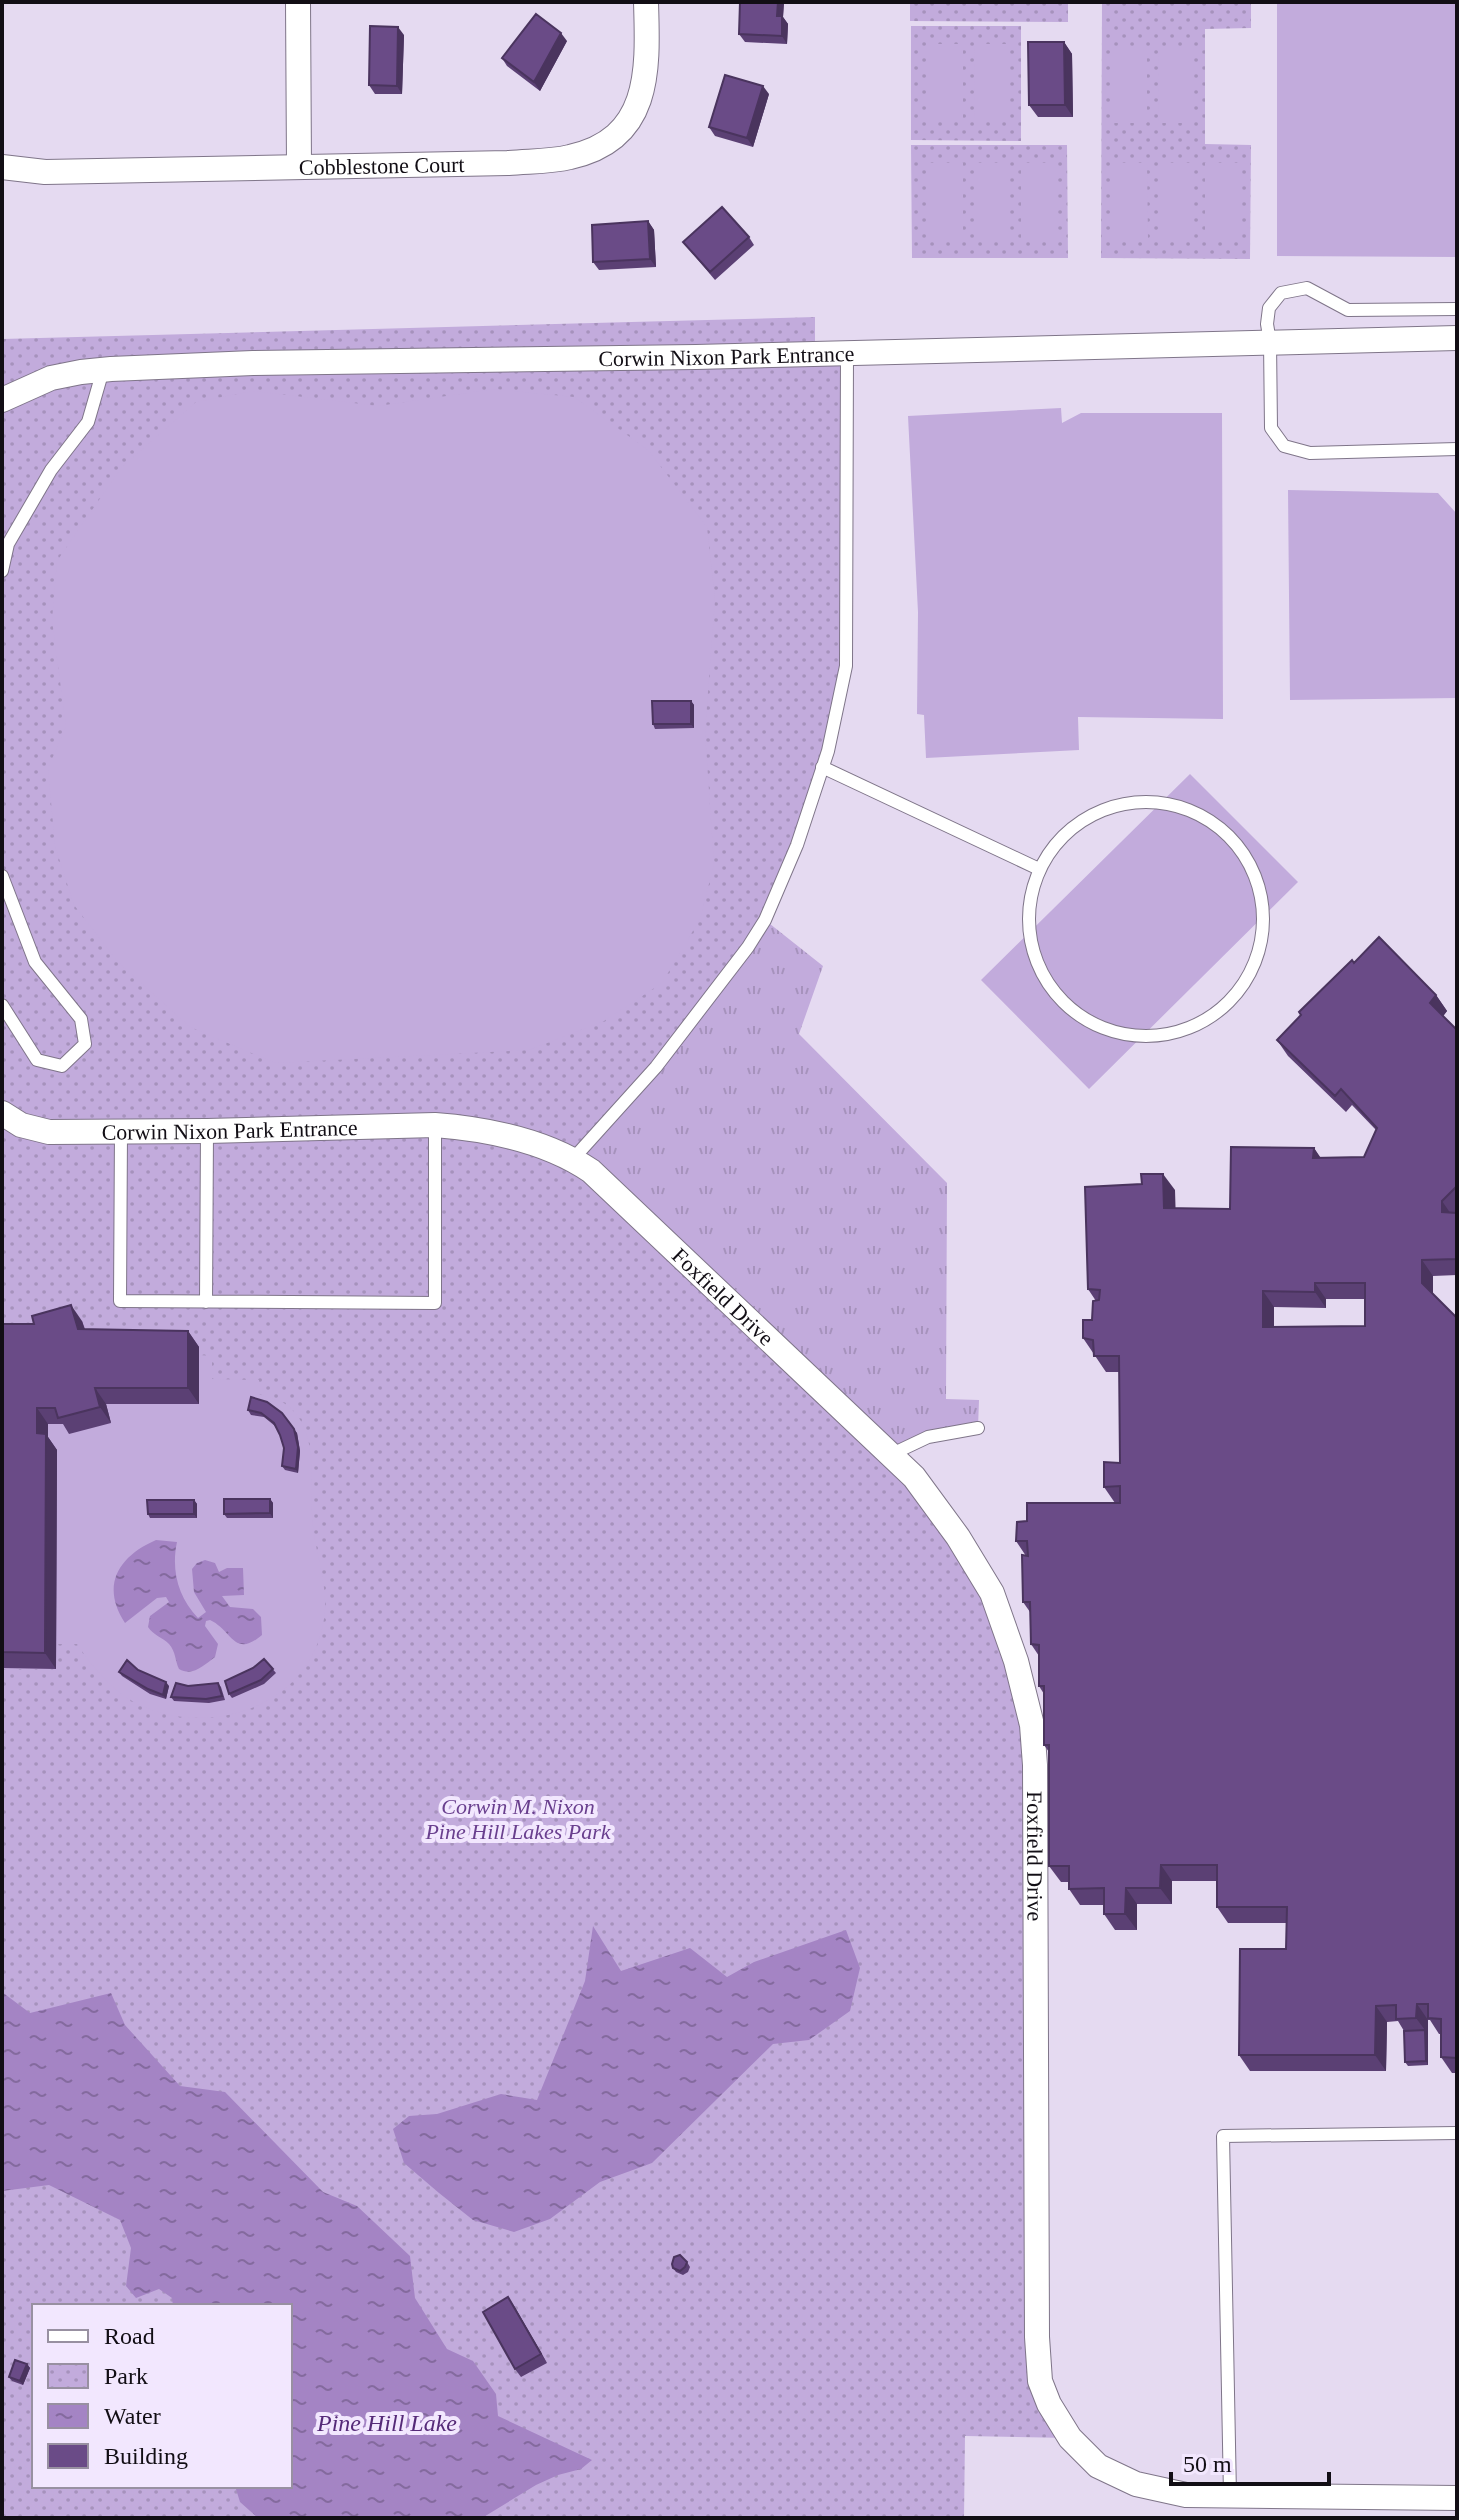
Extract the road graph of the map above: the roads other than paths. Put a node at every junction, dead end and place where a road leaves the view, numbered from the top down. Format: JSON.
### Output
{"nodes":[{"id":1,"x":298,"y":2,"type":"edge"},
{"id":2,"x":646,"y":2,"type":"edge"},
{"id":3,"x":299,"y":166,"type":"junction"},
{"id":4,"x":2,"y":167,"type":"edge"},
{"id":5,"x":1457,"y":309,"type":"edge"},
{"id":6,"x":1457,"y":338,"type":"edge"},
{"id":7,"x":1270,"y":342,"type":"junction"},
{"id":8,"x":847,"y":353,"type":"junction"},
{"id":9,"x":103,"y":370,"type":"junction"},
{"id":10,"x":2,"y":400,"type":"edge"},
{"id":11,"x":1457,"y":449,"type":"edge"},
{"id":12,"x":2,"y":571,"type":"edge"},
{"id":13,"x":822,"y":767,"type":"junction"},
{"id":14,"x":1039,"y":869,"type":"junction"},
{"id":15,"x":2,"y":876,"type":"edge"},
{"id":16,"x":2,"y":1005,"type":"edge"},
{"id":17,"x":2,"y":1113,"type":"edge"},
{"id":18,"x":435,"y":1125,"type":"junction"},
{"id":19,"x":461,"y":1127,"type":"joint"},
{"id":20,"x":207,"y":1131,"type":"junction"},
{"id":21,"x":121,"y":1132,"type":"junction"},
{"id":22,"x":573,"y":1159,"type":"junction"},
{"id":23,"x":206,"y":1302,"type":"junction"},
{"id":24,"x":978,"y":1428,"type":"dead end"},
{"id":25,"x":890,"y":1455,"type":"junction"},
{"id":26,"x":1457,"y":2133,"type":"edge"},
{"id":27,"x":1230,"y":2495,"type":"junction"},
{"id":28,"x":1457,"y":2498,"type":"edge"}],
"edges":[{"from":1,"to":3,"type":"street"},
{"from":2,"to":3,"type":"street","name":"Cobblestone Court"},
{"from":3,"to":4,"type":"street","name":"Cobblestone Court"},
{"from":5,"to":7,"type":"lane"},
{"from":6,"to":7,"type":"street","name":"Corwin Nixon Park Entrance"},
{"from":7,"to":8,"type":"street","name":"Corwin Nixon Park Entrance"},
{"from":7,"to":11,"type":"lane"},
{"from":8,"to":9,"type":"street","name":"Corwin Nixon Park Entrance"},
{"from":8,"to":13,"type":"lane"},
{"from":9,"to":10,"type":"street","name":"Corwin Nixon Park Entrance"},
{"from":9,"to":12,"type":"lane"},
{"from":13,"to":14,"type":"lane"},
{"from":13,"to":22,"type":"lane"},
{"from":14,"to":14,"type":"lane"},
{"from":15,"to":16,"type":"lane"},
{"from":17,"to":21,"type":"street","name":"Corwin Nixon Park Entrance"},
{"from":18,"to":19,"type":"street","name":"Corwin Nixon Park Entrance"},
{"from":18,"to":20,"type":"street","name":"Corwin Nixon Park Entrance"},
{"from":18,"to":23,"type":"lane"},
{"from":19,"to":22,"type":"street","name":"Foxfield Drive"},
{"from":20,"to":21,"type":"street","name":"Corwin Nixon Park Entrance"},
{"from":20,"to":23,"type":"lane"},
{"from":21,"to":23,"type":"lane"},
{"from":22,"to":25,"type":"street","name":"Foxfield Drive"},
{"from":24,"to":25,"type":"lane"},
{"from":25,"to":27,"type":"street","name":"Foxfield Drive"},
{"from":26,"to":27,"type":"lane"},
{"from":27,"to":28,"type":"street","name":"Foxfield Drive"}]}
